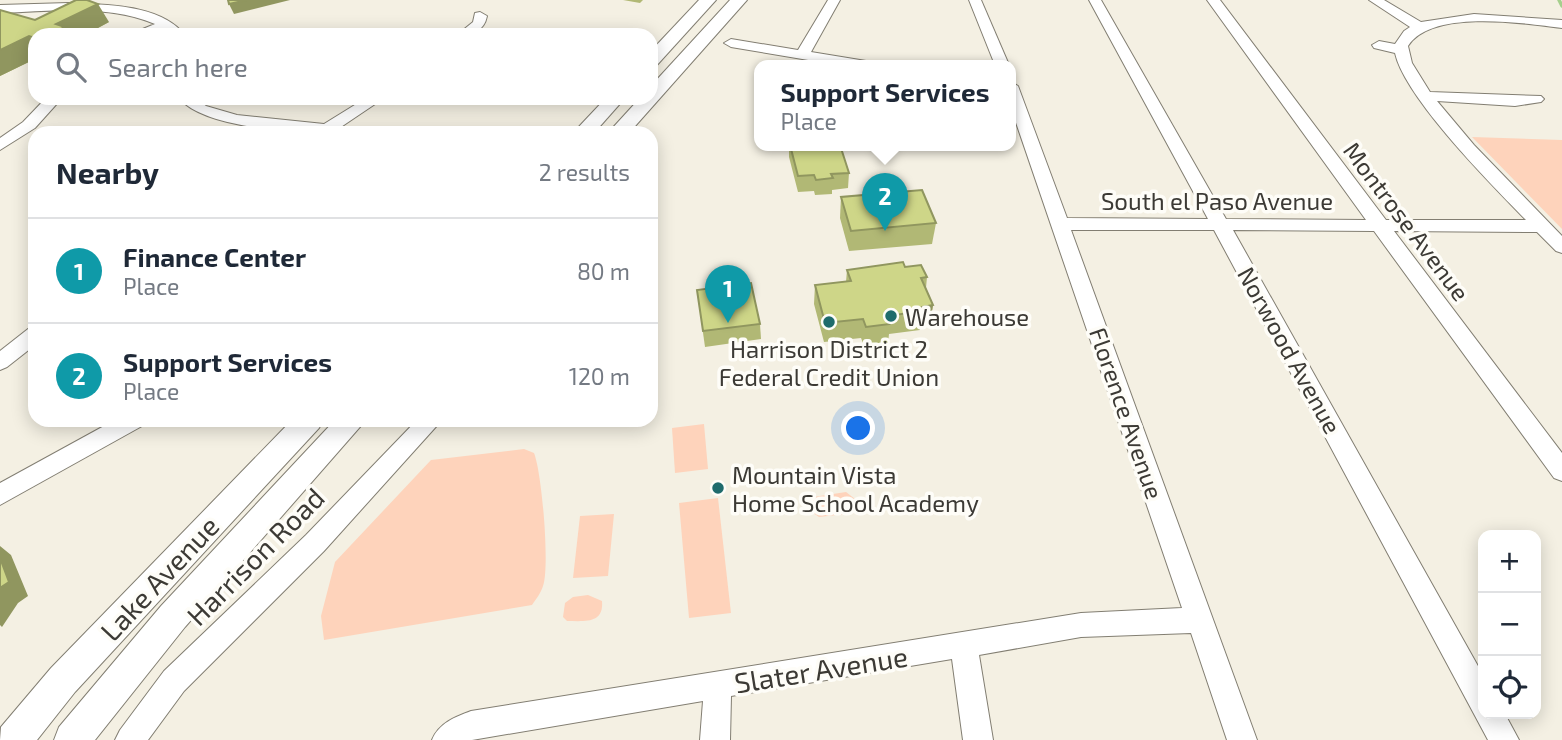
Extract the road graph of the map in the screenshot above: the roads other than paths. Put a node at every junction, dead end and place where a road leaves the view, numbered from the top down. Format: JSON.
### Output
{"nodes":[{"id":1,"x":708,"y":0,"type":"edge"},
{"id":2,"x":739,"y":0,"type":"edge"},
{"id":3,"x":834,"y":0,"type":"edge"},
{"id":4,"x":975,"y":0,"type":"edge"},
{"id":5,"x":1095,"y":0,"type":"edge"},
{"id":6,"x":1213,"y":0,"type":"edge"},
{"id":7,"x":1375,"y":0,"type":"edge"},
{"id":8,"x":0,"y":9,"type":"edge"},
{"id":9,"x":480,"y":16,"type":"dead end"},
{"id":10,"x":1560,"y":24,"type":"edge"},
{"id":11,"x":171,"y":28,"type":"edge"},
{"id":12,"x":473,"y":28,"type":"edge"},
{"id":13,"x":1421,"y":28,"type":"junction"},
{"id":14,"x":731,"y":43,"type":"dead end"},
{"id":15,"x":1379,"y":45,"type":"dead end"},
{"id":16,"x":1401,"y":50,"type":"junction"},
{"id":17,"x":658,"y":54,"type":"edge"},
{"id":18,"x":802,"y":55,"type":"junction"},
{"id":19,"x":834,"y":60,"type":"edge"},
{"id":20,"x":1000,"y":60,"type":"edge"},
{"id":21,"x":658,"y":88,"type":"edge"},
{"id":22,"x":1427,"y":96,"type":"junction"},
{"id":23,"x":1536,"y":99,"type":"dead end"},
{"id":24,"x":1016,"y":100,"type":"edge"},
{"id":25,"x":48,"y":105,"type":"edge"},
{"id":26,"x":195,"y":105,"type":"edge"},
{"id":27,"x":367,"y":105,"type":"edge"},
{"id":28,"x":609,"y":105,"type":"edge"},
{"id":29,"x":643,"y":105,"type":"edge"},
{"id":30,"x":295,"y":126,"type":"edge"},
{"id":31,"x":339,"y":126,"type":"edge"},
{"id":32,"x":590,"y":126,"type":"edge"},
{"id":33,"x":624,"y":126,"type":"edge"},
{"id":34,"x":0,"y":145,"type":"edge"},
{"id":35,"x":1061,"y":224,"type":"junction"},
{"id":36,"x":1221,"y":225,"type":"junction"},
{"id":37,"x":1380,"y":226,"type":"junction"},
{"id":38,"x":1542,"y":226,"type":"junction"},
{"id":39,"x":1562,"y":247,"type":"edge"},
{"id":40,"x":28,"y":340,"type":"edge"},
{"id":41,"x":0,"y":362,"type":"edge"},
{"id":42,"x":121,"y":427,"type":"edge"},
{"id":43,"x":302,"y":427,"type":"edge"},
{"id":44,"x":346,"y":427,"type":"edge"},
{"id":45,"x":423,"y":427,"type":"edge"},
{"id":46,"x":1562,"y":471,"type":"edge"},
{"id":47,"x":0,"y":495,"type":"edge"},
{"id":48,"x":1200,"y":620,"type":"junction"},
{"id":49,"x":964,"y":646,"type":"junction"},
{"id":50,"x":718,"y":686,"type":"junction"},
{"id":51,"x":1478,"y":693,"type":"edge"},
{"id":52,"x":1493,"y":719,"type":"edge"},
{"id":53,"x":15,"y":740,"type":"edge"},
{"id":54,"x":72,"y":740,"type":"edge"},
{"id":55,"x":130,"y":740,"type":"edge"},
{"id":56,"x":447,"y":740,"type":"edge"},
{"id":57,"x":715,"y":740,"type":"edge"},
{"id":58,"x":978,"y":740,"type":"edge"},
{"id":59,"x":1242,"y":740,"type":"edge"},
{"id":60,"x":1504,"y":740,"type":"edge"}],
"edges":[{"from":1,"to":17,"type":"main road"},
{"from":2,"to":21,"type":"main road"},
{"from":3,"to":18,"type":"street"},
{"from":4,"to":20,"type":"street"},
{"from":5,"to":36,"type":"street","name":"Norwood Avenue"},
{"from":6,"to":37,"type":"street","name":"Montrose Avenue"},
{"from":7,"to":13,"type":"street"},
{"from":8,"to":11,"type":"street"},
{"from":9,"to":12,"type":"street"},
{"from":10,"to":13,"type":"street"},
{"from":13,"to":16,"type":"street"},
{"from":14,"to":18,"type":"street"},
{"from":15,"to":16,"type":"street"},
{"from":16,"to":22,"type":"street"},
{"from":18,"to":19,"type":"street"},
{"from":22,"to":23,"type":"street"},
{"from":22,"to":38,"type":"street"},
{"from":24,"to":35,"type":"street","name":"Florence Avenue"},
{"from":25,"to":34,"type":"street"},
{"from":26,"to":30,"type":"street"},
{"from":27,"to":31,"type":"street"},
{"from":28,"to":32,"type":"main road"},
{"from":29,"to":33,"type":"main road"},
{"from":35,"to":36,"type":"street","name":"South el Paso Avenue"},
{"from":35,"to":48,"type":"street","name":"Florence Avenue"},
{"from":36,"to":37,"type":"street","name":"South el Paso Avenue"},
{"from":36,"to":51,"type":"street","name":"Norwood Avenue"},
{"from":37,"to":38,"type":"street","name":"South el Paso Avenue"},
{"from":37,"to":46,"type":"street","name":"Montrose Avenue"},
{"from":38,"to":39,"type":"street"},
{"from":40,"to":41,"type":"street"},
{"from":42,"to":47,"type":"street"},
{"from":43,"to":53,"type":"main road","name":"Lake Avenue"},
{"from":44,"to":54,"type":"main road","name":"Lake Avenue"},
{"from":45,"to":55,"type":"street","name":"Harrison Road"},
{"from":48,"to":49,"type":"street","name":"Slater Avenue"},
{"from":48,"to":59,"type":"street","name":"Florence Avenue"},
{"from":49,"to":50,"type":"street","name":"Slater Avenue"},
{"from":49,"to":58,"type":"street"},
{"from":50,"to":56,"type":"street","name":"Slater Avenue"},
{"from":50,"to":57,"type":"street"},
{"from":52,"to":60,"type":"street"}]}
